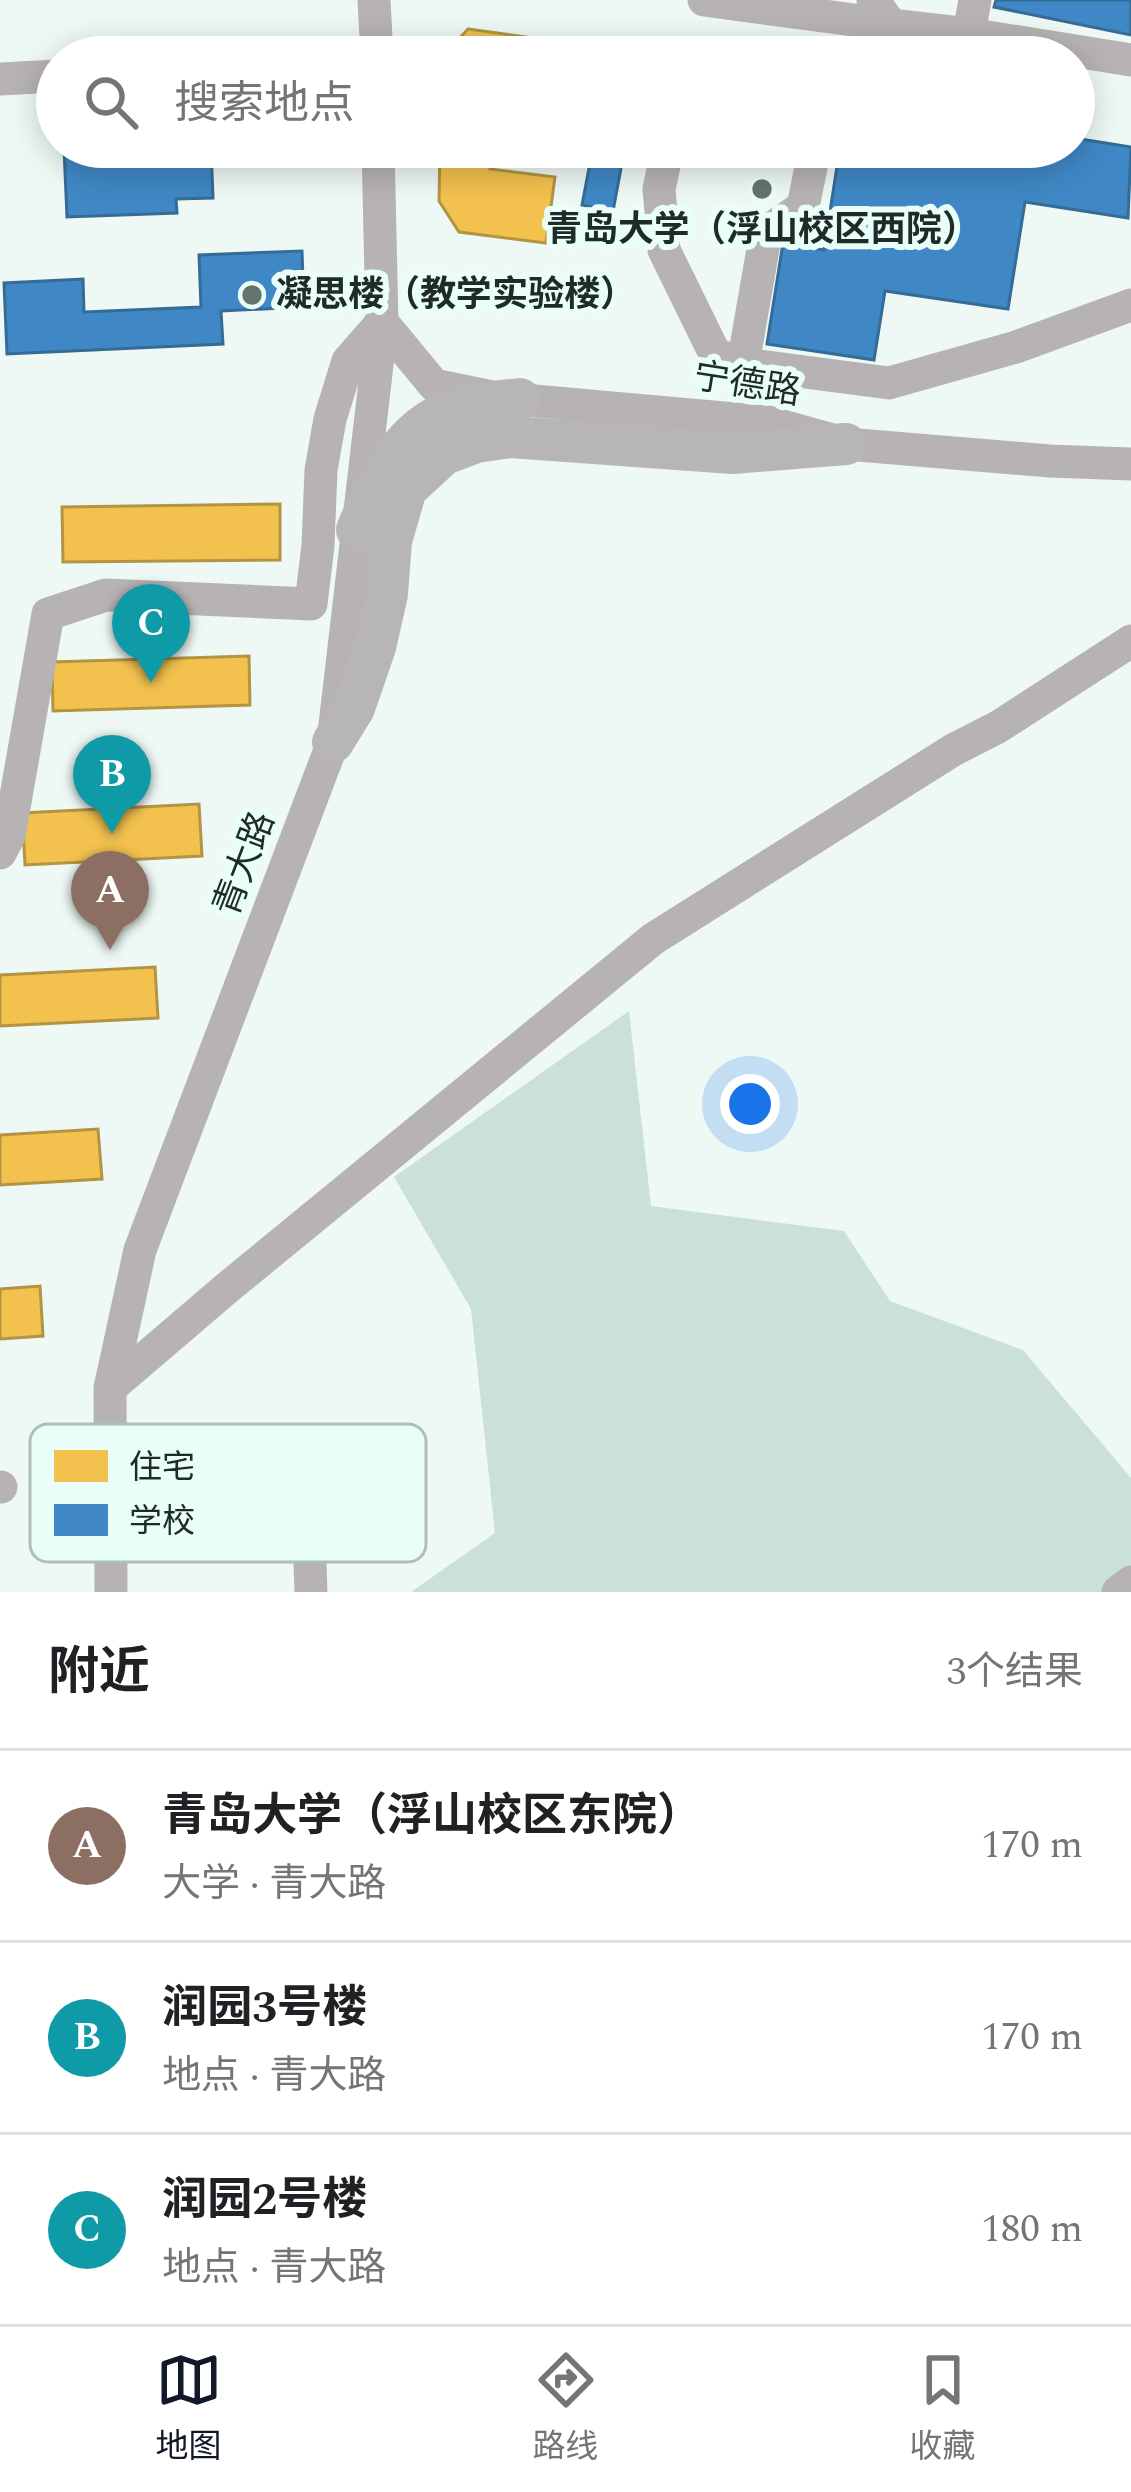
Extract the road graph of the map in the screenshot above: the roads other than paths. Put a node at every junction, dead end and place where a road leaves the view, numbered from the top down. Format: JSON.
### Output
{"nodes":[{"id":1,"x":374,"y":0,"type":"edge"},
{"id":2,"x":704,"y":0,"type":"edge"},
{"id":3,"x":882,"y":13,"type":"edge"},
{"id":4,"x":972,"y":17,"type":"edge"},
{"id":5,"x":375,"y":36,"type":"edge"},
{"id":6,"x":1042,"y":36,"type":"edge"},
{"id":7,"x":1095,"y":50,"type":"edge"},
{"id":8,"x":1131,"y":60,"type":"edge"},
{"id":9,"x":36,"y":77,"type":"edge"},
{"id":10,"x":0,"y":79,"type":"edge"},
{"id":11,"x":378,"y":168,"type":"edge"},
{"id":12,"x":664,"y":168,"type":"edge"},
{"id":13,"x":811,"y":168,"type":"edge"},
{"id":14,"x":1131,"y":305,"type":"edge"},
{"id":15,"x":382,"y":322,"type":"junction"},
{"id":16,"x":743,"y":364,"type":"junction"},
{"id":17,"x":520,"y":400,"type":"junction"},
{"id":18,"x":846,"y":444,"type":"junction"},
{"id":19,"x":1131,"y":464,"type":"edge"},
{"id":20,"x":358,"y":530,"type":"junction"},
{"id":21,"x":1131,"y":641,"type":"edge"},
{"id":22,"x":333,"y":742,"type":"junction"},
{"id":23,"x":0,"y":853,"type":"edge"},
{"id":24,"x":110,"y":1388,"type":"junction"},
{"id":25,"x":110,"y":1424,"type":"edge"},
{"id":26,"x":111,"y":1562,"type":"edge"},
{"id":27,"x":310,"y":1562,"type":"edge"},
{"id":28,"x":1131,"y":1582,"type":"edge"},
{"id":29,"x":111,"y":1592,"type":"edge"},
{"id":30,"x":311,"y":1592,"type":"edge"},
{"id":31,"x":1118,"y":1592,"type":"edge"}],
"edges":[{"from":1,"to":5,"type":"street"},
{"from":2,"to":3,"type":"street"},
{"from":3,"to":4,"type":"street"},
{"from":4,"to":6,"type":"street"},
{"from":7,"to":8,"type":"street"},
{"from":9,"to":10,"type":"street"},
{"from":11,"to":15,"type":"street","name":"青大路"},
{"from":12,"to":16,"type":"street"},
{"from":13,"to":16,"type":"street"},
{"from":14,"to":16,"type":"street"},
{"from":15,"to":17,"type":"street","name":"宁德路"},
{"from":15,"to":20,"type":"street","name":"青大路"},
{"from":15,"to":23,"type":"street"},
{"from":17,"to":18,"type":"street","name":"宁德路"},
{"from":17,"to":20,"type":"main road"},
{"from":18,"to":19,"type":"street","name":"宁德路"},
{"from":18,"to":22,"type":"main road"},
{"from":20,"to":22,"type":"street","name":"青大路"},
{"from":21,"to":24,"type":"street"},
{"from":22,"to":24,"type":"street","name":"青大路"},
{"from":24,"to":25,"type":"street","name":"青大路"},
{"from":26,"to":29,"type":"street","name":"青大路"},
{"from":27,"to":30,"type":"street"},
{"from":28,"to":31,"type":"street"}]}
